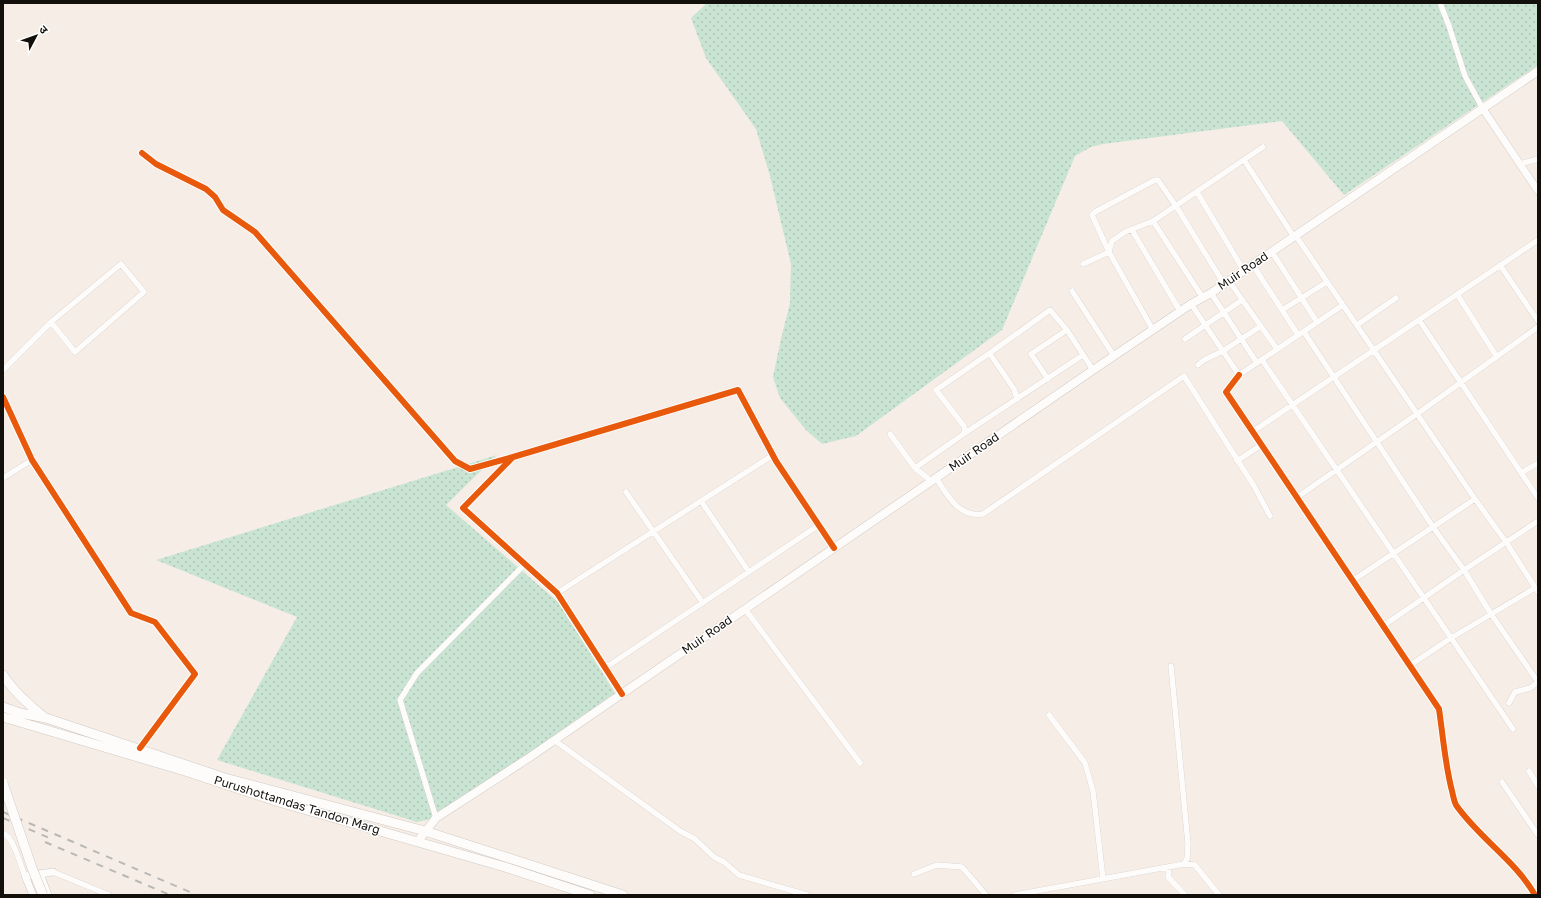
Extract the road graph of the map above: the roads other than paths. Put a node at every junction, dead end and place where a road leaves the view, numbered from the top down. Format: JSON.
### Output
{"nodes":[{"id":1,"x":1440,"y":3,"type":"edge"},
{"id":2,"x":1538,"y":71,"type":"edge"},
{"id":3,"x":1483,"y":109,"type":"junction"},
{"id":4,"x":1263,"y":148,"type":"dead end"},
{"id":5,"x":142,"y":153,"type":"dead end"},
{"id":6,"x":1538,"y":159,"type":"edge"},
{"id":7,"x":1244,"y":160,"type":"junction"},
{"id":8,"x":1520,"y":164,"type":"junction"},
{"id":9,"x":1538,"y":191,"type":"edge"},
{"id":10,"x":1197,"y":192,"type":"junction"},
{"id":11,"x":1176,"y":206,"type":"junction"},
{"id":12,"x":1153,"y":221,"type":"junction"},
{"id":13,"x":1132,"y":230,"type":"junction"},
{"id":14,"x":1295,"y":237,"type":"junction"},
{"id":15,"x":1537,"y":241,"type":"edge"},
{"id":16,"x":1109,"y":252,"type":"junction"},
{"id":17,"x":1272,"y":252,"type":"junction"},
{"id":18,"x":1083,"y":264,"type":"dead end"},
{"id":19,"x":1253,"y":265,"type":"junction"},
{"id":20,"x":1500,"y":265,"type":"junction"},
{"id":21,"x":1244,"y":271,"type":"junction"},
{"id":22,"x":1328,"y":282,"type":"junction"},
{"id":23,"x":1226,"y":283,"type":"junction"},
{"id":24,"x":1072,"y":291,"type":"dead end"},
{"id":25,"x":1211,"y":293,"type":"junction"},
{"id":26,"x":1458,"y":294,"type":"junction"},
{"id":27,"x":1203,"y":298,"type":"junction"},
{"id":28,"x":1301,"y":298,"type":"junction"},
{"id":29,"x":1396,"y":298,"type":"dead end"},
{"id":30,"x":1242,"y":300,"type":"junction"},
{"id":31,"x":1190,"y":304,"type":"junction"},
{"id":32,"x":1343,"y":305,"type":"junction"},
{"id":33,"x":1282,"y":310,"type":"junction"},
{"id":34,"x":1180,"y":311,"type":"junction"},
{"id":35,"x":1224,"y":312,"type":"junction"},
{"id":36,"x":1419,"y":320,"type":"junction"},
{"id":37,"x":1538,"y":321,"type":"edge"},
{"id":38,"x":51,"y":322,"type":"junction"},
{"id":39,"x":1317,"y":322,"type":"junction"},
{"id":40,"x":1205,"y":325,"type":"junction"},
{"id":41,"x":1356,"y":325,"type":"junction"},
{"id":42,"x":1261,"y":326,"type":"junction"},
{"id":43,"x":1538,"y":328,"type":"edge"},
{"id":44,"x":1067,"y":330,"type":"junction"},
{"id":45,"x":1153,"y":330,"type":"junction"},
{"id":46,"x":1304,"y":332,"type":"junction"},
{"id":47,"x":1298,"y":335,"type":"junction"},
{"id":48,"x":1185,"y":339,"type":"dead end"},
{"id":49,"x":1242,"y":339,"type":"junction"},
{"id":50,"x":1277,"y":349,"type":"junction"},
{"id":51,"x":1374,"y":350,"type":"junction"},
{"id":52,"x":1223,"y":351,"type":"junction"},
{"id":53,"x":990,"y":354,"type":"junction"},
{"id":54,"x":1083,"y":356,"type":"junction"},
{"id":55,"x":1114,"y":356,"type":"junction"},
{"id":56,"x":1497,"y":357,"type":"junction"},
{"id":57,"x":1260,"y":361,"type":"junction"},
{"id":58,"x":1198,"y":365,"type":"dead end"},
{"id":59,"x":3,"y":370,"type":"edge"},
{"id":60,"x":1093,"y":370,"type":"junction"},
{"id":61,"x":1239,"y":375,"type":"junction"},
{"id":62,"x":1334,"y":377,"type":"junction"},
{"id":63,"x":1048,"y":379,"type":"junction"},
{"id":64,"x":1461,"y":382,"type":"junction"},
{"id":65,"x":3,"y":397,"type":"edge"},
{"id":66,"x":1017,"y":399,"type":"junction"},
{"id":67,"x":1293,"y":405,"type":"junction"},
{"id":68,"x":1417,"y":414,"type":"junction"},
{"id":69,"x":1252,"y":432,"type":"junction"},
{"id":70,"x":965,"y":433,"type":"junction"},
{"id":71,"x":890,"y":434,"type":"dead end"},
{"id":72,"x":1377,"y":442,"type":"junction"},
{"id":73,"x":1261,"y":445,"type":"junction"},
{"id":74,"x":773,"y":455,"type":"junction"},
{"id":75,"x":513,"y":458,"type":"junction"},
{"id":76,"x":32,"y":460,"type":"junction"},
{"id":77,"x":1237,"y":461,"type":"junction"},
{"id":78,"x":1538,"y":463,"type":"edge"},
{"id":79,"x":915,"y":468,"type":"junction"},
{"id":80,"x":1337,"y":470,"type":"junction"},
{"id":81,"x":1522,"y":473,"type":"junction"},
{"id":82,"x":3,"y":478,"type":"edge"},
{"id":83,"x":934,"y":480,"type":"junction"},
{"id":84,"x":626,"y":492,"type":"dead end"},
{"id":85,"x":1296,"y":498,"type":"junction"},
{"id":86,"x":1538,"y":498,"type":"edge"},
{"id":87,"x":1475,"y":499,"type":"junction"},
{"id":88,"x":701,"y":501,"type":"junction"},
{"id":89,"x":1270,"y":516,"type":"dead end"},
{"id":90,"x":1538,"y":521,"type":"edge"},
{"id":91,"x":819,"y":525,"type":"junction"},
{"id":92,"x":1433,"y":527,"type":"junction"},
{"id":93,"x":653,"y":531,"type":"junction"},
{"id":94,"x":1506,"y":542,"type":"junction"},
{"id":95,"x":834,"y":548,"type":"junction"},
{"id":96,"x":1394,"y":554,"type":"junction"},
{"id":97,"x":525,"y":564,"type":"junction"},
{"id":98,"x":1464,"y":570,"type":"junction"},
{"id":99,"x":749,"y":572,"type":"junction"},
{"id":100,"x":1352,"y":581,"type":"junction"},
{"id":101,"x":1536,"y":590,"type":"edge"},
{"id":102,"x":557,"y":593,"type":"junction"},
{"id":103,"x":1424,"y":598,"type":"junction"},
{"id":104,"x":703,"y":603,"type":"junction"},
{"id":105,"x":745,"y":609,"type":"junction"},
{"id":106,"x":1491,"y":614,"type":"junction"},
{"id":107,"x":1383,"y":626,"type":"junction"},
{"id":108,"x":1451,"y":638,"type":"junction"},
{"id":109,"x":1171,"y":666,"type":"dead end"},
{"id":110,"x":1410,"y":666,"type":"junction"},
{"id":111,"x":605,"y":668,"type":"junction"},
{"id":112,"x":3,"y":675,"type":"edge"},
{"id":113,"x":622,"y":694,"type":"junction"},
{"id":114,"x":1509,"y":703,"type":"dead end"},
{"id":115,"x":3,"y":708,"type":"edge"},
{"id":116,"x":1048,"y":715,"type":"dead end"},
{"id":117,"x":3,"y":717,"type":"edge"},
{"id":118,"x":46,"y":718,"type":"junction"},
{"id":119,"x":1513,"y":729,"type":"dead end"},
{"id":120,"x":554,"y":740,"type":"junction"},
{"id":121,"x":140,"y":748,"type":"junction"},
{"id":122,"x":860,"y":763,"type":"dead end"},
{"id":123,"x":1529,"y":771,"type":"dead end"},
{"id":124,"x":1502,"y":782,"type":"dead end"},
{"id":125,"x":3,"y":783,"type":"edge"},
{"id":126,"x":1538,"y":786,"type":"edge"},
{"id":127,"x":436,"y":818,"type":"junction"},
{"id":128,"x":426,"y":831,"type":"junction"},
{"id":129,"x":3,"y":833,"type":"edge"},
{"id":130,"x":1538,"y":835,"type":"edge"},
{"id":131,"x":418,"y":841,"type":"junction"},
{"id":132,"x":1184,"y":864,"type":"junction"},
{"id":133,"x":1169,"y":867,"type":"junction"},
{"id":134,"x":53,"y":872,"type":"joint"},
{"id":135,"x":40,"y":874,"type":"junction"},
{"id":136,"x":914,"y":874,"type":"dead end"},
{"id":137,"x":25,"y":876,"type":"junction"},
{"id":138,"x":1103,"y":879,"type":"junction"},
{"id":139,"x":33,"y":895,"type":"edge"},
{"id":140,"x":43,"y":895,"type":"edge"},
{"id":141,"x":48,"y":895,"type":"edge"},
{"id":142,"x":109,"y":895,"type":"edge"},
{"id":143,"x":590,"y":895,"type":"edge"},
{"id":144,"x":623,"y":895,"type":"edge"},
{"id":145,"x":807,"y":895,"type":"edge"},
{"id":146,"x":986,"y":895,"type":"edge"},
{"id":147,"x":1015,"y":895,"type":"edge"},
{"id":148,"x":1185,"y":895,"type":"edge"},
{"id":149,"x":1220,"y":895,"type":"edge"},
{"id":150,"x":1535,"y":895,"type":"edge"}],
"edges":[{"from":1,"to":3,"type":"street"},
{"from":2,"to":3,"type":"main road","name":"Muir Road"},
{"from":3,"to":8,"type":"street"},
{"from":3,"to":14,"type":"main road","name":"Muir Road"},
{"from":4,"to":7,"type":"street"},
{"from":5,"to":75,"type":"street"},
{"from":6,"to":8,"type":"street"},
{"from":7,"to":10,"type":"street"},
{"from":7,"to":14,"type":"street"},
{"from":8,"to":9,"type":"street"},
{"from":10,"to":11,"type":"street"},
{"from":10,"to":21,"type":"street"},
{"from":11,"to":12,"type":"street"},
{"from":11,"to":16,"type":"street"},
{"from":11,"to":23,"type":"street"},
{"from":12,"to":13,"type":"street"},
{"from":12,"to":27,"type":"street"},
{"from":13,"to":16,"type":"street"},
{"from":13,"to":34,"type":"street"},
{"from":14,"to":17,"type":"main road","name":"Muir Road"},
{"from":14,"to":22,"type":"street"},
{"from":15,"to":20,"type":"street"},
{"from":16,"to":18,"type":"street"},
{"from":16,"to":45,"type":"street"},
{"from":17,"to":19,"type":"main road","name":"Muir Road"},
{"from":17,"to":28,"type":"street"},
{"from":19,"to":21,"type":"main road","name":"Muir Road"},
{"from":19,"to":33,"type":"street"},
{"from":20,"to":26,"type":"street"},
{"from":20,"to":37,"type":"street"},
{"from":21,"to":23,"type":"main road","name":"Muir Road"},
{"from":22,"to":28,"type":"street"},
{"from":22,"to":32,"type":"street"},
{"from":23,"to":25,"type":"main road","name":"Muir Road"},
{"from":23,"to":30,"type":"street"},
{"from":24,"to":55,"type":"street"},
{"from":25,"to":27,"type":"main road","name":"Muir Road"},
{"from":25,"to":35,"type":"street"},
{"from":26,"to":36,"type":"street"},
{"from":26,"to":56,"type":"street"},
{"from":27,"to":31,"type":"main road","name":"Muir Road"},
{"from":28,"to":33,"type":"street"},
{"from":28,"to":39,"type":"street"},
{"from":29,"to":41,"type":"street"},
{"from":30,"to":35,"type":"street"},
{"from":30,"to":42,"type":"street"},
{"from":31,"to":34,"type":"main road","name":"Muir Road"},
{"from":31,"to":40,"type":"street"},
{"from":32,"to":39,"type":"street"},
{"from":32,"to":41,"type":"street"},
{"from":33,"to":47,"type":"street"},
{"from":34,"to":45,"type":"main road","name":"Muir Road"},
{"from":35,"to":40,"type":"street"},
{"from":35,"to":49,"type":"street"},
{"from":36,"to":51,"type":"street"},
{"from":36,"to":64,"type":"street"},
{"from":38,"to":38,"type":"street"},
{"from":38,"to":59,"type":"street"},
{"from":39,"to":46,"type":"street"},
{"from":40,"to":48,"type":"street"},
{"from":40,"to":52,"type":"street"},
{"from":41,"to":51,"type":"street"},
{"from":42,"to":49,"type":"street"},
{"from":42,"to":50,"type":"street"},
{"from":43,"to":56,"type":"street"},
{"from":44,"to":53,"type":"street"},
{"from":44,"to":54,"type":"street"},
{"from":44,"to":63,"type":"street"},
{"from":45,"to":55,"type":"main road","name":"Muir Road"},
{"from":46,"to":47,"type":"street"},
{"from":46,"to":62,"type":"street"},
{"from":47,"to":50,"type":"street"},
{"from":49,"to":52,"type":"street"},
{"from":49,"to":57,"type":"street"},
{"from":50,"to":57,"type":"street"},
{"from":51,"to":62,"type":"street"},
{"from":51,"to":68,"type":"street"},
{"from":52,"to":58,"type":"street"},
{"from":52,"to":61,"type":"street"},
{"from":53,"to":66,"type":"street"},
{"from":53,"to":70,"type":"street"},
{"from":54,"to":60,"type":"street"},
{"from":54,"to":63,"type":"street"},
{"from":55,"to":60,"type":"main road","name":"Muir Road"},
{"from":56,"to":64,"type":"street"},
{"from":57,"to":61,"type":"street"},
{"from":57,"to":67,"type":"street"},
{"from":60,"to":83,"type":"main road","name":"Muir Road"},
{"from":61,"to":69,"type":"street"},
{"from":62,"to":67,"type":"street"},
{"from":62,"to":72,"type":"street"},
{"from":63,"to":66,"type":"street"},
{"from":64,"to":68,"type":"street"},
{"from":64,"to":81,"type":"street"},
{"from":65,"to":76,"type":"street"},
{"from":66,"to":70,"type":"street"},
{"from":67,"to":69,"type":"street"},
{"from":67,"to":80,"type":"street"},
{"from":68,"to":72,"type":"street"},
{"from":68,"to":87,"type":"street"},
{"from":69,"to":73,"type":"street"},
{"from":70,"to":79,"type":"street"},
{"from":71,"to":79,"type":"street"},
{"from":72,"to":80,"type":"street"},
{"from":72,"to":92,"type":"street"},
{"from":73,"to":77,"type":"street"},
{"from":73,"to":85,"type":"street"},
{"from":74,"to":75,"type":"street"},
{"from":74,"to":88,"type":"street"},
{"from":74,"to":91,"type":"street"},
{"from":75,"to":97,"type":"street"},
{"from":76,"to":82,"type":"street"},
{"from":76,"to":121,"type":"street"},
{"from":77,"to":83,"type":"street"},
{"from":77,"to":89,"type":"street"},
{"from":78,"to":81,"type":"street"},
{"from":79,"to":83,"type":"street"},
{"from":80,"to":85,"type":"street"},
{"from":80,"to":96,"type":"street"},
{"from":81,"to":86,"type":"street"},
{"from":83,"to":95,"type":"main road","name":"Muir Road"},
{"from":84,"to":93,"type":"street"},
{"from":85,"to":100,"type":"street"},
{"from":87,"to":92,"type":"street"},
{"from":87,"to":94,"type":"street"},
{"from":88,"to":93,"type":"street"},
{"from":88,"to":99,"type":"street"},
{"from":90,"to":94,"type":"street"},
{"from":91,"to":95,"type":"street"},
{"from":91,"to":99,"type":"street"},
{"from":92,"to":96,"type":"street"},
{"from":92,"to":98,"type":"street"},
{"from":93,"to":102,"type":"street"},
{"from":93,"to":104,"type":"street"},
{"from":94,"to":98,"type":"street"},
{"from":94,"to":101,"type":"street"},
{"from":95,"to":105,"type":"main road","name":"Muir Road"},
{"from":96,"to":100,"type":"street"},
{"from":96,"to":103,"type":"street"},
{"from":97,"to":102,"type":"street"},
{"from":97,"to":127,"type":"street"},
{"from":98,"to":103,"type":"street"},
{"from":98,"to":106,"type":"street"},
{"from":99,"to":104,"type":"street"},
{"from":100,"to":107,"type":"street"},
{"from":101,"to":106,"type":"street"},
{"from":102,"to":111,"type":"street"},
{"from":103,"to":107,"type":"street"},
{"from":103,"to":108,"type":"street"},
{"from":104,"to":111,"type":"street"},
{"from":105,"to":113,"type":"main road","name":"Muir Road"},
{"from":105,"to":122,"type":"street"},
{"from":106,"to":108,"type":"street"},
{"from":106,"to":114,"type":"street"},
{"from":107,"to":110,"type":"street"},
{"from":108,"to":110,"type":"street"},
{"from":108,"to":119,"type":"street"},
{"from":109,"to":132,"type":"street"},
{"from":110,"to":150,"type":"street"},
{"from":111,"to":113,"type":"street"},
{"from":112,"to":118,"type":"main road"},
{"from":113,"to":120,"type":"main road","name":"Muir Road"},
{"from":115,"to":118,"type":"main road"},
{"from":116,"to":138,"type":"street"},
{"from":117,"to":131,"type":"main road","name":"Purushottamdas Tandon Marg"},
{"from":118,"to":121,"type":"main road"},
{"from":120,"to":127,"type":"main road","name":"Muir Road"},
{"from":120,"to":145,"type":"street"},
{"from":121,"to":128,"type":"main road"},
{"from":123,"to":126,"type":"street"},
{"from":124,"to":130,"type":"street"},
{"from":125,"to":140,"type":"main road","bridge":true},
{"from":127,"to":128,"type":"main road","name":"Muir Road"},
{"from":128,"to":131,"type":"main road","name":"Muir Road"},
{"from":128,"to":144,"type":"main road"},
{"from":129,"to":137,"type":"street"},
{"from":131,"to":143,"type":"main road","name":"Purushottamdas Tandon Marg"},
{"from":132,"to":133,"type":"street"},
{"from":132,"to":149,"type":"street"},
{"from":133,"to":138,"type":"street"},
{"from":133,"to":148,"type":"street"},
{"from":134,"to":135,"type":"street"},
{"from":134,"to":142,"type":"street"},
{"from":135,"to":137,"type":"street"},
{"from":135,"to":141,"type":"street"},
{"from":136,"to":146,"type":"street"},
{"from":137,"to":139,"type":"street"},
{"from":138,"to":147,"type":"street"}]}
